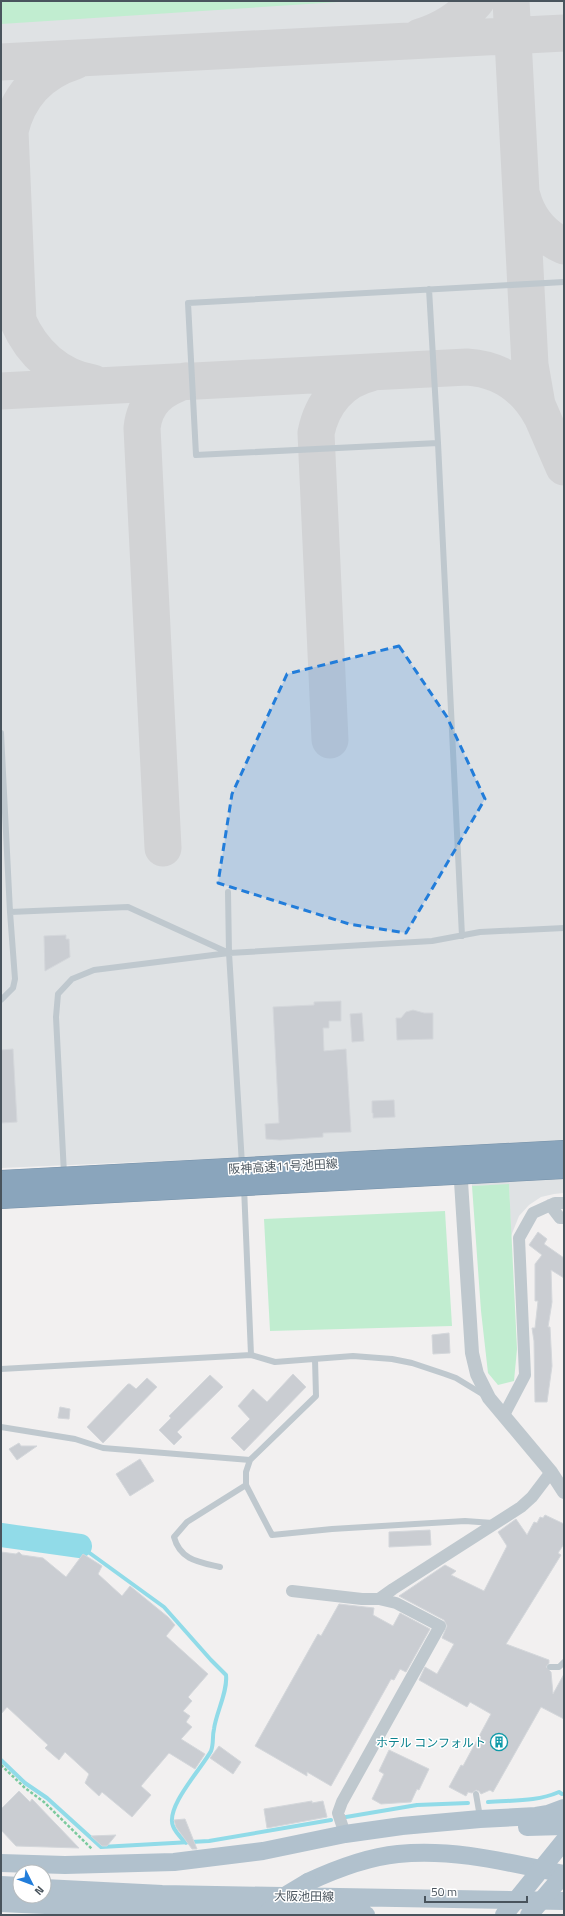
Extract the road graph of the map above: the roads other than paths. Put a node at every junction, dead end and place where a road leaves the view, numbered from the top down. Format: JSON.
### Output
{"nodes":[{"id":1,"x":564,"y":282,"type":"edge"},
{"id":2,"x":428,"y":290,"type":"junction"},
{"id":3,"x":438,"y":442,"type":"junction"},
{"id":4,"x":1,"y":733,"type":"edge"},
{"id":5,"x":228,"y":892,"type":"dead end"},
{"id":6,"x":10,"y":912,"type":"junction"},
{"id":7,"x":564,"y":928,"type":"edge"},
{"id":8,"x":462,"y":936,"type":"junction"},
{"id":9,"x":229,"y":953,"type":"junction"},
{"id":10,"x":1,"y":1000,"type":"edge"},
{"id":11,"x":564,"y":1151,"type":"edge"},
{"id":12,"x":564,"y":1168,"type":"edge"},
{"id":13,"x":243,"y":1178,"type":"junction"},
{"id":14,"x":1,"y":1181,"type":"edge"},
{"id":15,"x":65,"y":1188,"type":"junction"},
{"id":16,"x":1,"y":1191,"type":"edge"},
{"id":17,"x":1,"y":1198,"type":"edge"},
{"id":18,"x":564,"y":1203,"type":"edge"},
{"id":19,"x":550,"y":1205,"type":"junction"},
{"id":20,"x":564,"y":1218,"type":"edge"},
{"id":21,"x":251,"y":1355,"type":"junction"},
{"id":22,"x":315,"y":1359,"type":"junction"},
{"id":23,"x":1,"y":1370,"type":"edge"},
{"id":24,"x":489,"y":1398,"type":"junction"},
{"id":25,"x":504,"y":1415,"type":"junction"},
{"id":26,"x":1,"y":1427,"type":"edge"},
{"id":27,"x":250,"y":1460,"type":"junction"},
{"id":28,"x":551,"y":1472,"type":"junction"},
{"id":29,"x":246,"y":1484,"type":"junction"},
{"id":30,"x":564,"y":1492,"type":"edge"},
{"id":31,"x":496,"y":1523,"type":"junction"},
{"id":32,"x":220,"y":1567,"type":"dead end"},
{"id":33,"x":292,"y":1591,"type":"dead end"},
{"id":34,"x":379,"y":1599,"type":"junction"},
{"id":35,"x":564,"y":1662,"type":"edge"},
{"id":36,"x":550,"y":1668,"type":"dead end"},
{"id":37,"x":476,"y":1794,"type":"dead end"},
{"id":38,"x":564,"y":1808,"type":"edge"},
{"id":39,"x":480,"y":1819,"type":"junction"},
{"id":40,"x":564,"y":1826,"type":"edge"},
{"id":41,"x":345,"y":1834,"type":"junction"},
{"id":42,"x":564,"y":1841,"type":"edge"},
{"id":43,"x":1,"y":1863,"type":"edge"},
{"id":44,"x":1,"y":1871,"type":"edge"},
{"id":45,"x":12,"y":1872,"type":"edge"},
{"id":46,"x":52,"y":1874,"type":"edge"},
{"id":47,"x":564,"y":1874,"type":"edge"},
{"id":48,"x":1,"y":1885,"type":"edge"},
{"id":49,"x":564,"y":1885,"type":"edge"},
{"id":50,"x":12,"y":1886,"type":"edge"},
{"id":51,"x":52,"y":1888,"type":"edge"},
{"id":52,"x":564,"y":1901,"type":"edge"},
{"id":53,"x":1,"y":1902,"type":"edge"},
{"id":54,"x":328,"y":1914,"type":"edge"},
{"id":55,"x":266,"y":1915,"type":"edge"},
{"id":56,"x":366,"y":1915,"type":"edge"},
{"id":57,"x":504,"y":1915,"type":"edge"},
{"id":58,"x":529,"y":1915,"type":"edge"},
{"id":59,"x":542,"y":1915,"type":"edge"}],
"edges":[{"from":1,"to":2,"type":"lane"},
{"from":2,"to":3,"type":"lane"},
{"from":2,"to":3,"type":"lane"},
{"from":3,"to":8,"type":"lane"},
{"from":4,"to":6,"type":"lane"},
{"from":5,"to":9,"type":"lane"},
{"from":6,"to":9,"type":"lane"},
{"from":6,"to":10,"type":"lane"},
{"from":7,"to":8,"type":"lane"},
{"from":8,"to":9,"type":"lane"},
{"from":9,"to":13,"type":"lane"},
{"from":9,"to":15,"type":"lane"},
{"from":11,"to":14,"type":"highway","name":"阪神高速11号池田線","bridge":true},
{"from":12,"to":17,"type":"highway","name":"阪神高速11号池田線","bridge":true},
{"from":13,"to":15,"type":"street"},
{"from":13,"to":21,"type":"lane"},
{"from":13,"to":24,"type":"street"},
{"from":15,"to":16,"type":"street"},
{"from":18,"to":19,"type":"street"},
{"from":19,"to":20,"type":"street"},
{"from":19,"to":25,"type":"street"},
{"from":21,"to":22,"type":"lane"},
{"from":21,"to":23,"type":"lane"},
{"from":22,"to":24,"type":"lane"},
{"from":22,"to":27,"type":"lane"},
{"from":24,"to":25,"type":"street"},
{"from":25,"to":28,"type":"street"},
{"from":26,"to":27,"type":"lane"},
{"from":27,"to":29,"type":"lane"},
{"from":28,"to":30,"type":"street"},
{"from":28,"to":31,"type":"street"},
{"from":29,"to":31,"type":"lane"},
{"from":29,"to":32,"type":"lane"},
{"from":31,"to":34,"type":"street"},
{"from":33,"to":34,"type":"street"},
{"from":34,"to":41,"type":"street"},
{"from":35,"to":36,"type":"lane"},
{"from":37,"to":39,"type":"lane"},
{"from":38,"to":39,"type":"main road"},
{"from":39,"to":41,"type":"main road"},
{"from":40,"to":46,"type":"main road"},
{"from":41,"to":43,"type":"main road"},
{"from":42,"to":57,"type":"main road","bridge":true},
{"from":44,"to":45,"type":"main road"},
{"from":47,"to":55,"type":"main road","bridge":true},
{"from":47,"to":58,"type":"main road","bridge":true},
{"from":48,"to":50,"type":"main road"},
{"from":49,"to":59,"type":"main road"},
{"from":51,"to":52,"type":"main road","name":"大阪池田線"},
{"from":53,"to":54,"type":"main road","name":"大阪池田線"},
{"from":54,"to":56,"type":"main road","name":"大阪池田線"}]}
